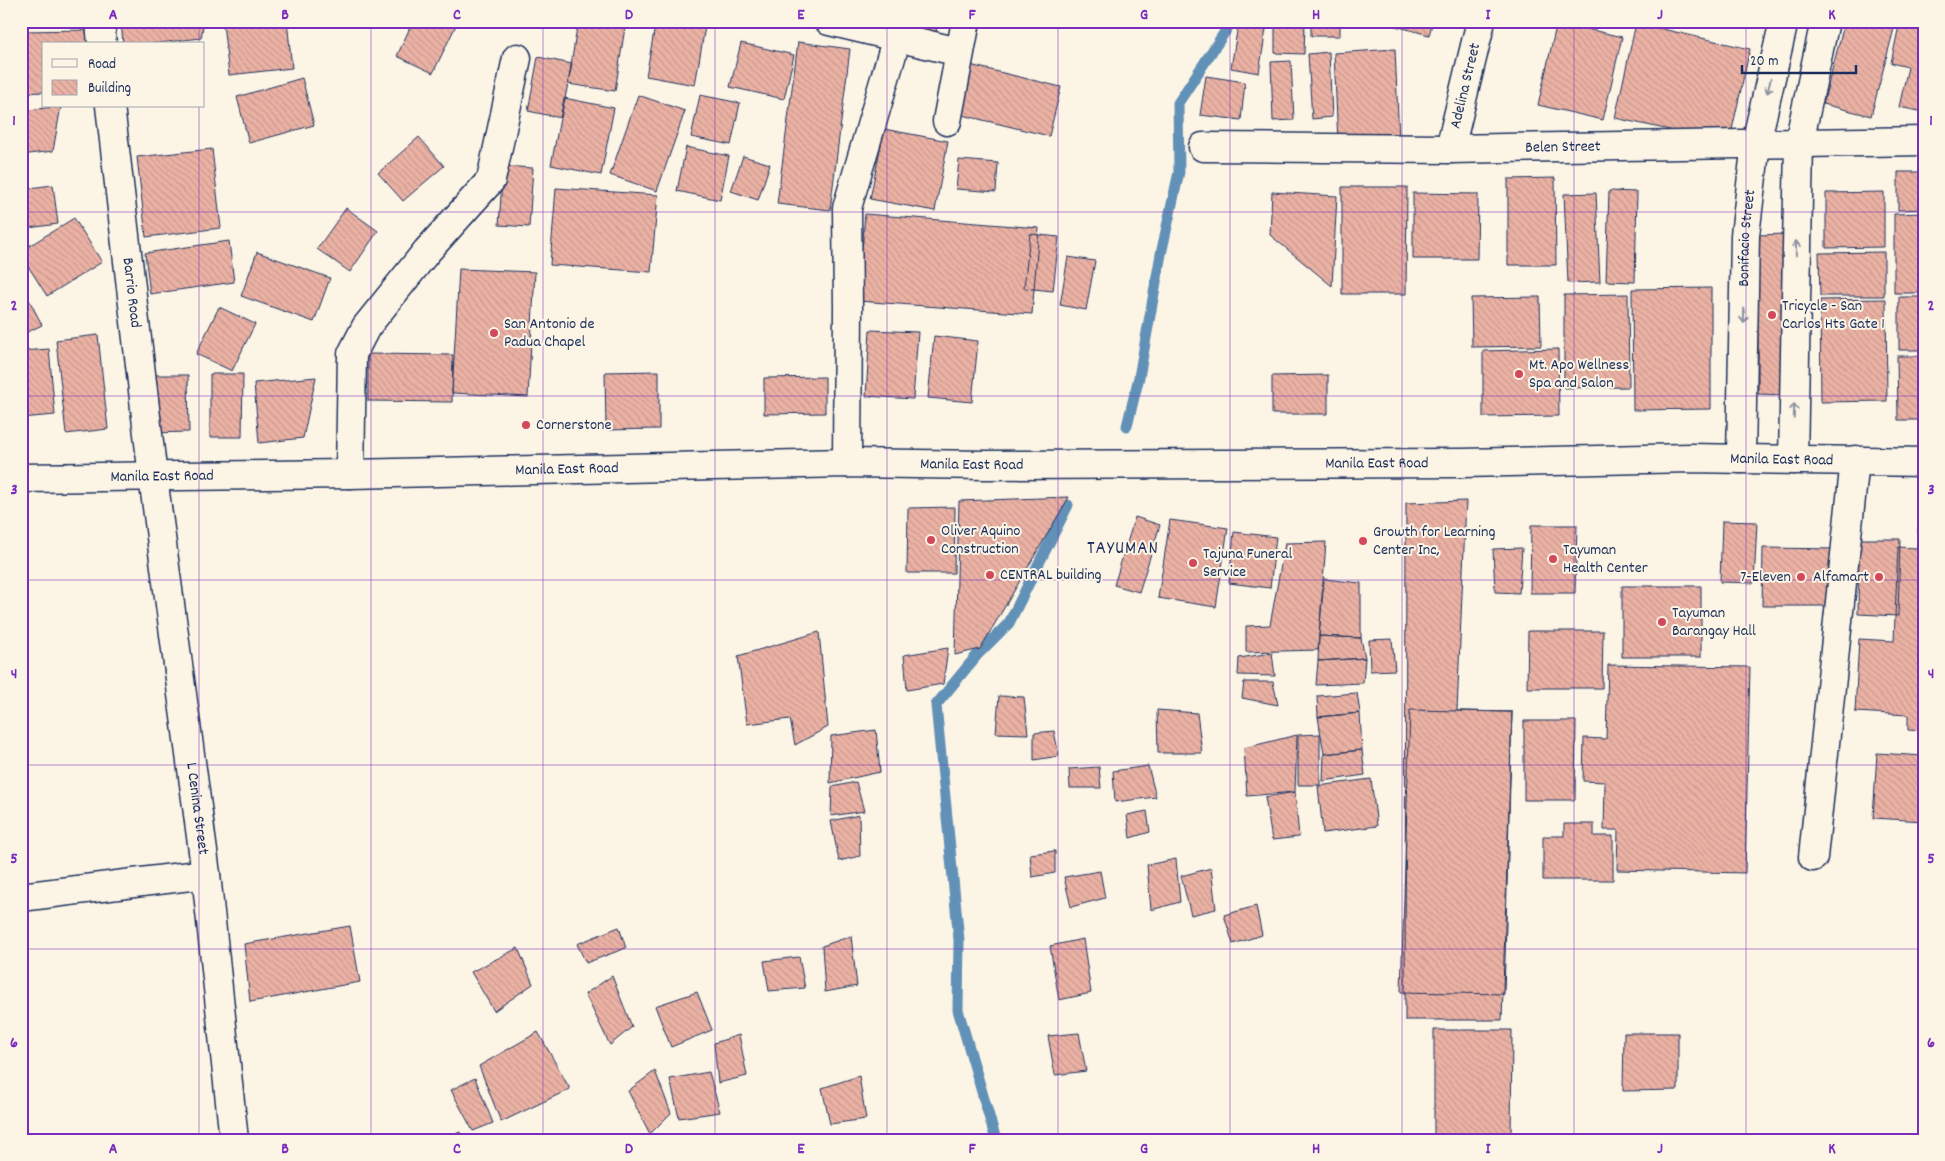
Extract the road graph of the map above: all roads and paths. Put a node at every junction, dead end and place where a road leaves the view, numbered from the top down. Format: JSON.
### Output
{"nodes":[{"id":1,"x":100,"y":21,"type":"edge"},
{"id":2,"x":829,"y":21,"type":"edge"},
{"id":3,"x":966,"y":21,"type":"edge"},
{"id":4,"x":1481,"y":21,"type":"edge"},
{"id":5,"x":1784,"y":21,"type":"edge"},
{"id":6,"x":1825,"y":21,"type":"edge"},
{"id":7,"x":897,"y":37,"type":"junction"},
{"id":8,"x":102,"y":42,"type":"edge"},
{"id":9,"x":959,"y":52,"type":"junction"},
{"id":10,"x":517,"y":58,"type":"dead end"},
{"id":11,"x":110,"y":108,"type":"edge"},
{"id":12,"x":947,"y":121,"type":"dead end"},
{"id":13,"x":1924,"y":141,"type":"edge"},
{"id":14,"x":1756,"y":143,"type":"junction"},
{"id":15,"x":1798,"y":143,"type":"junction"},
{"id":16,"x":1203,"y":147,"type":"dead end"},
{"id":17,"x":1450,"y":149,"type":"junction"},
{"id":18,"x":1741,"y":459,"type":"junction"},
{"id":19,"x":1793,"y":460,"type":"junction"},
{"id":20,"x":1855,"y":460,"type":"junction"},
{"id":21,"x":1924,"y":462,"type":"edge"},
{"id":22,"x":847,"y":463,"type":"junction"},
{"id":23,"x":350,"y":474,"type":"junction"},
{"id":24,"x":153,"y":477,"type":"junction"},
{"id":25,"x":21,"y":478,"type":"edge"},
{"id":26,"x":1813,"y":857,"type":"dead end"},
{"id":27,"x":206,"y":874,"type":"junction"},
{"id":28,"x":21,"y":897,"type":"edge"},
{"id":29,"x":234,"y":1140,"type":"edge"}],
"edges":[{"from":1,"to":8,"type":"street"},
{"from":2,"to":7,"type":"street"},
{"from":3,"to":9,"type":"street"},
{"from":4,"to":17,"type":"street","name":"Adelina Street"},
{"from":5,"to":14,"type":"street","name":"Bonifacio Street","one_way":true},
{"from":6,"to":15,"type":"street"},
{"from":7,"to":9,"type":"street"},
{"from":7,"to":22,"type":"street"},
{"from":9,"to":12,"type":"street"},
{"from":10,"to":23,"type":"street"},
{"from":11,"to":24,"type":"street","name":"Barrio Road"},
{"from":13,"to":15,"type":"street","name":"Belen Street"},
{"from":14,"to":15,"type":"street","name":"Belen Street"},
{"from":14,"to":17,"type":"street","name":"Belen Street"},
{"from":14,"to":18,"type":"street","name":"Bonifacio Street","one_way":true},
{"from":19,"to":15,"type":"street","one_way":true},
{"from":16,"to":17,"type":"street","name":"Belen Street"},
{"from":18,"to":19,"type":"street","name":"Manila East Road"},
{"from":18,"to":22,"type":"street","name":"Manila East Road"},
{"from":19,"to":20,"type":"street","name":"Manila East Road"},
{"from":20,"to":21,"type":"street","name":"Manila East Road"},
{"from":20,"to":26,"type":"street"},
{"from":22,"to":23,"type":"street","name":"Manila East Road"},
{"from":23,"to":24,"type":"street","name":"Manila East Road"},
{"from":24,"to":25,"type":"street","name":"Manila East Road"},
{"from":24,"to":27,"type":"street","name":"L Cenina Street"},
{"from":27,"to":28,"type":"street"},
{"from":27,"to":29,"type":"street","name":"L Cenina Street"}]}
